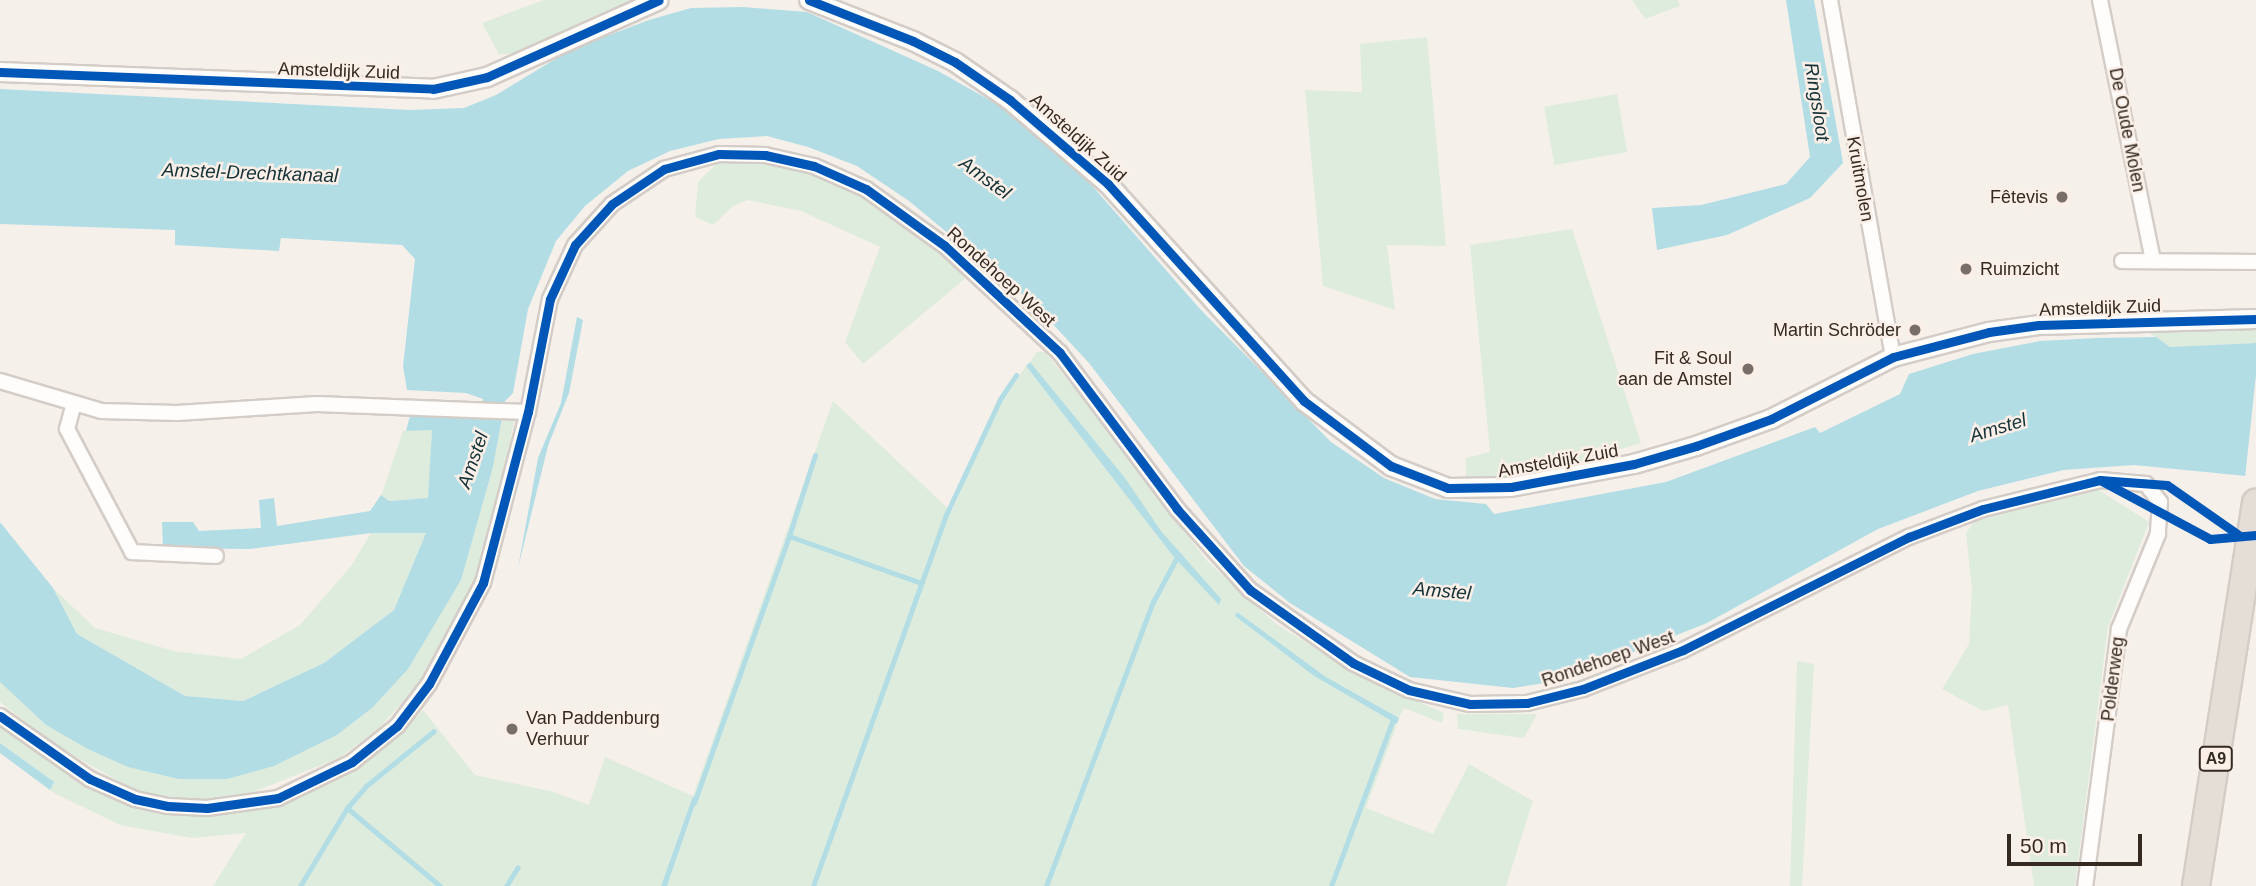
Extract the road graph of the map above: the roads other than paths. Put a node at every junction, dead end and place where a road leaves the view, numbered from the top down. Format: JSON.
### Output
{"nodes":[{"id":1,"x":659,"y":0,"type":"edge"},
{"id":2,"x":809,"y":0,"type":"edge"},
{"id":3,"x":1830,"y":0,"type":"edge"},
{"id":4,"x":2100,"y":0,"type":"edge"},
{"id":5,"x":0,"y":72,"type":"edge"},
{"id":6,"x":2122,"y":261,"type":"dead end"},
{"id":7,"x":2153,"y":261,"type":"junction"},
{"id":8,"x":2256,"y":262,"type":"edge"},
{"id":9,"x":2256,"y":319,"type":"edge"},
{"id":10,"x":1893,"y":357,"type":"junction"},
{"id":11,"x":0,"y":382,"type":"edge"},
{"id":12,"x":75,"y":403,"type":"junction"},
{"id":13,"x":527,"y":412,"type":"junction"},
{"id":14,"x":2146,"y":484,"type":"joint"},
{"id":15,"x":2256,"y":503,"type":"edge"},
{"id":16,"x":216,"y":556,"type":"dead end"},
{"id":17,"x":0,"y":716,"type":"edge"},
{"id":18,"x":2085,"y":886,"type":"edge"},
{"id":19,"x":2196,"y":886,"type":"edge"}],
"edges":[{"from":1,"to":5,"type":"street","name":"Amsteldijk Zuid"},
{"from":2,"to":10,"type":"street","name":"Amsteldijk Zuid"},
{"from":3,"to":10,"type":"street","name":"Kruitmolen"},
{"from":4,"to":7,"type":"street","name":"De Oude Molen"},
{"from":6,"to":7,"type":"street"},
{"from":7,"to":8,"type":"street"},
{"from":9,"to":10,"type":"street","name":"Amsteldijk Zuid"},
{"from":11,"to":12,"type":"street"},
{"from":12,"to":13,"type":"street"},
{"from":12,"to":16,"type":"street"},
{"from":13,"to":14,"type":"street","name":"Rondehoep West"},
{"from":13,"to":17,"type":"street","name":"Rondehoep West"},
{"from":14,"to":18,"type":"street","name":"Polderweg"},
{"from":15,"to":19,"type":"highway","number":"A9"}]}
